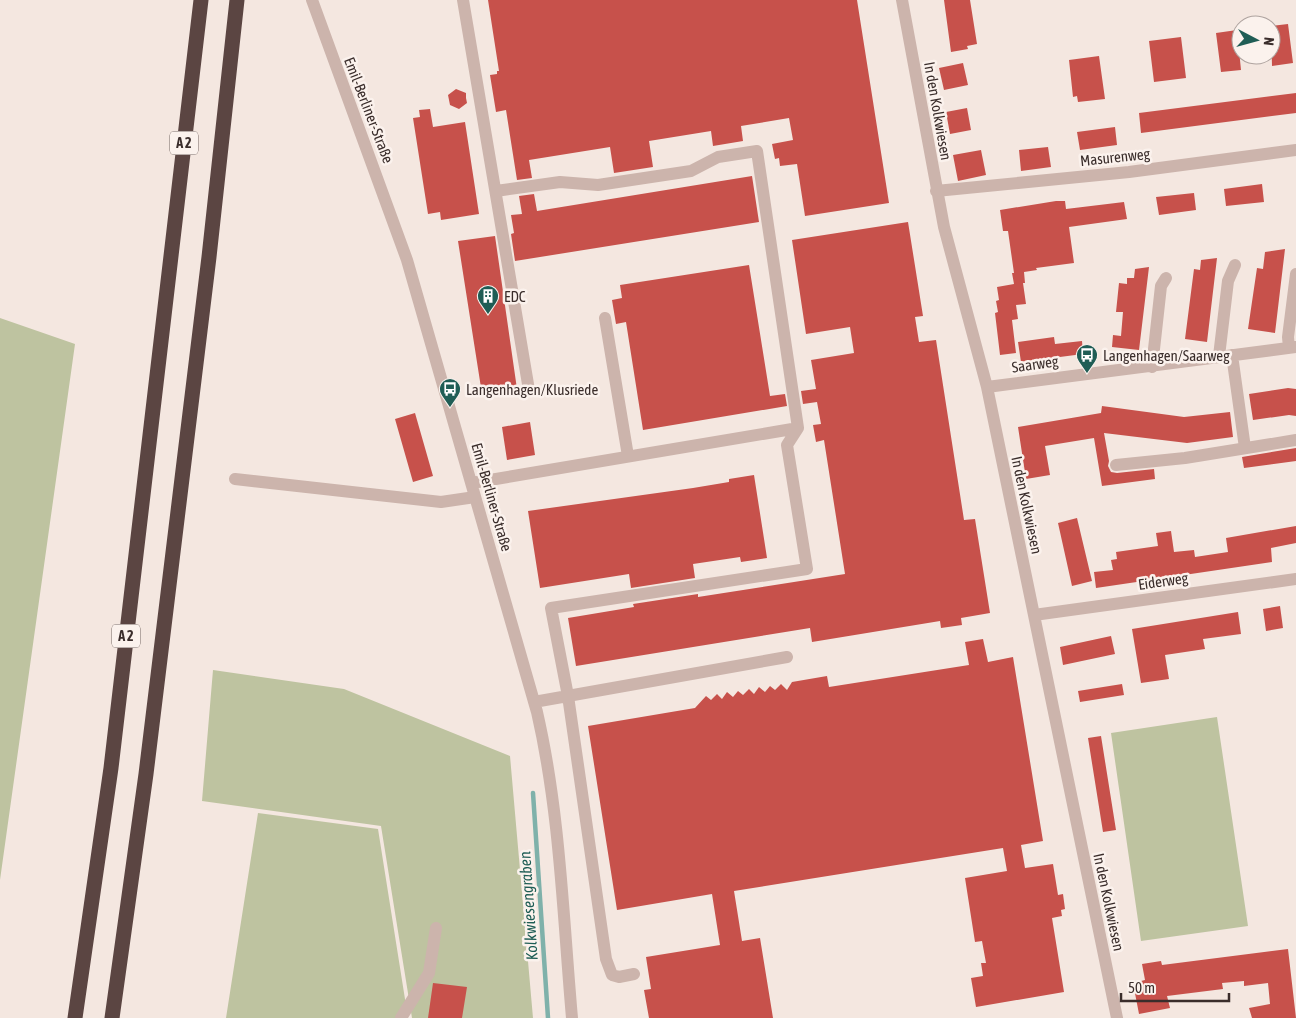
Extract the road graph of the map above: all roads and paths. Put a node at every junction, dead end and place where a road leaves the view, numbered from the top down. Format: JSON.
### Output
{"nodes":[{"id":1,"x":195,"y":0,"type":"edge"},
{"id":2,"x":200,"y":0,"type":"edge"},
{"id":3,"x":237,"y":0,"type":"edge"},
{"id":4,"x":244,"y":0,"type":"edge"},
{"id":5,"x":312,"y":0,"type":"edge"},
{"id":6,"x":464,"y":0,"type":"edge"},
{"id":7,"x":902,"y":0,"type":"edge"},
{"id":8,"x":197,"y":33,"type":"junction"},
{"id":9,"x":233,"y":36,"type":"junction"},
{"id":10,"x":1296,"y":150,"type":"edge"},
{"id":11,"x":496,"y":191,"type":"junction"},
{"id":12,"x":936,"y":191,"type":"junction"},
{"id":13,"x":1235,"y":265,"type":"dead end"},
{"id":14,"x":1296,"y":274,"type":"edge"},
{"id":15,"x":1166,"y":278,"type":"dead end"},
{"id":16,"x":605,"y":318,"type":"dead end"},
{"id":17,"x":1293,"y":347,"type":"edge"},
{"id":18,"x":1232,"y":355,"type":"junction"},
{"id":19,"x":1218,"y":356,"type":"junction"},
{"id":20,"x":1152,"y":367,"type":"junction"},
{"id":21,"x":987,"y":387,"type":"junction"},
{"id":22,"x":529,"y":390,"type":"dead end"},
{"id":23,"x":798,"y":428,"type":"junction"},
{"id":24,"x":1296,"y":440,"type":"edge"},
{"id":25,"x":1245,"y":448,"type":"junction"},
{"id":26,"x":628,"y":456,"type":"junction"},
{"id":27,"x":1116,"y":465,"type":"dead end"},
{"id":28,"x":235,"y":479,"type":"dead end"},
{"id":29,"x":472,"y":483,"type":"junction"},
{"id":30,"x":476,"y":497,"type":"junction"},
{"id":31,"x":1296,"y":579,"type":"edge"},
{"id":32,"x":1034,"y":615,"type":"junction"},
{"id":33,"x":788,"y":657,"type":"dead end"},
{"id":34,"x":568,"y":696,"type":"junction"},
{"id":35,"x":534,"y":702,"type":"junction"},
{"id":36,"x":436,"y":928,"type":"dead end"},
{"id":37,"x":634,"y":974,"type":"dead end"},
{"id":38,"x":75,"y":1018,"type":"edge"},
{"id":39,"x":112,"y":1018,"type":"edge"},
{"id":40,"x":401,"y":1018,"type":"edge"},
{"id":41,"x":572,"y":1018,"type":"edge"},
{"id":42,"x":1117,"y":1018,"type":"edge"}],
"edges":[{"from":1,"to":8,"type":"highway"},
{"from":2,"to":8,"type":"highway","number":"A 2"},
{"from":3,"to":9,"type":"highway","number":"A 2"},
{"from":4,"to":9,"type":"highway"},
{"from":5,"to":29,"type":"street","name":"Emil-Berliner-Straße"},
{"from":6,"to":11,"type":"street"},
{"from":7,"to":12,"type":"street","name":"In den Kolkwiesen"},
{"from":8,"to":38,"type":"highway","number":"A 2"},
{"from":9,"to":39,"type":"highway","number":"A 2"},
{"from":10,"to":12,"type":"street","name":"Masurenweg"},
{"from":11,"to":22,"type":"street"},
{"from":11,"to":23,"type":"street"},
{"from":12,"to":21,"type":"street","name":"In den Kolkwiesen"},
{"from":13,"to":19,"type":"street"},
{"from":14,"to":17,"type":"street"},
{"from":15,"to":20,"type":"street"},
{"from":16,"to":26,"type":"street"},
{"from":17,"to":18,"type":"street","name":"Saarweg"},
{"from":18,"to":19,"type":"street","name":"Saarweg"},
{"from":18,"to":25,"type":"street"},
{"from":19,"to":20,"type":"street","name":"Saarweg"},
{"from":20,"to":21,"type":"street","name":"Saarweg"},
{"from":21,"to":32,"type":"street","name":"In den Kolkwiesen"},
{"from":23,"to":26,"type":"street"},
{"from":23,"to":34,"type":"street"},
{"from":24,"to":25,"type":"street"},
{"from":25,"to":27,"type":"street"},
{"from":26,"to":29,"type":"street"},
{"from":28,"to":30,"type":"street"},
{"from":29,"to":30,"type":"street","name":"Emil-Berliner-Straße"},
{"from":30,"to":35,"type":"street","name":"Emil-Berliner-Straße"},
{"from":31,"to":32,"type":"street","name":"Eiderweg"},
{"from":32,"to":42,"type":"street","name":"In den Kolkwiesen"},
{"from":33,"to":34,"type":"street"},
{"from":34,"to":35,"type":"street"},
{"from":34,"to":37,"type":"street"},
{"from":35,"to":41,"type":"street","name":"Emil-Berliner-Straße"},
{"from":36,"to":40,"type":"street"}]}
